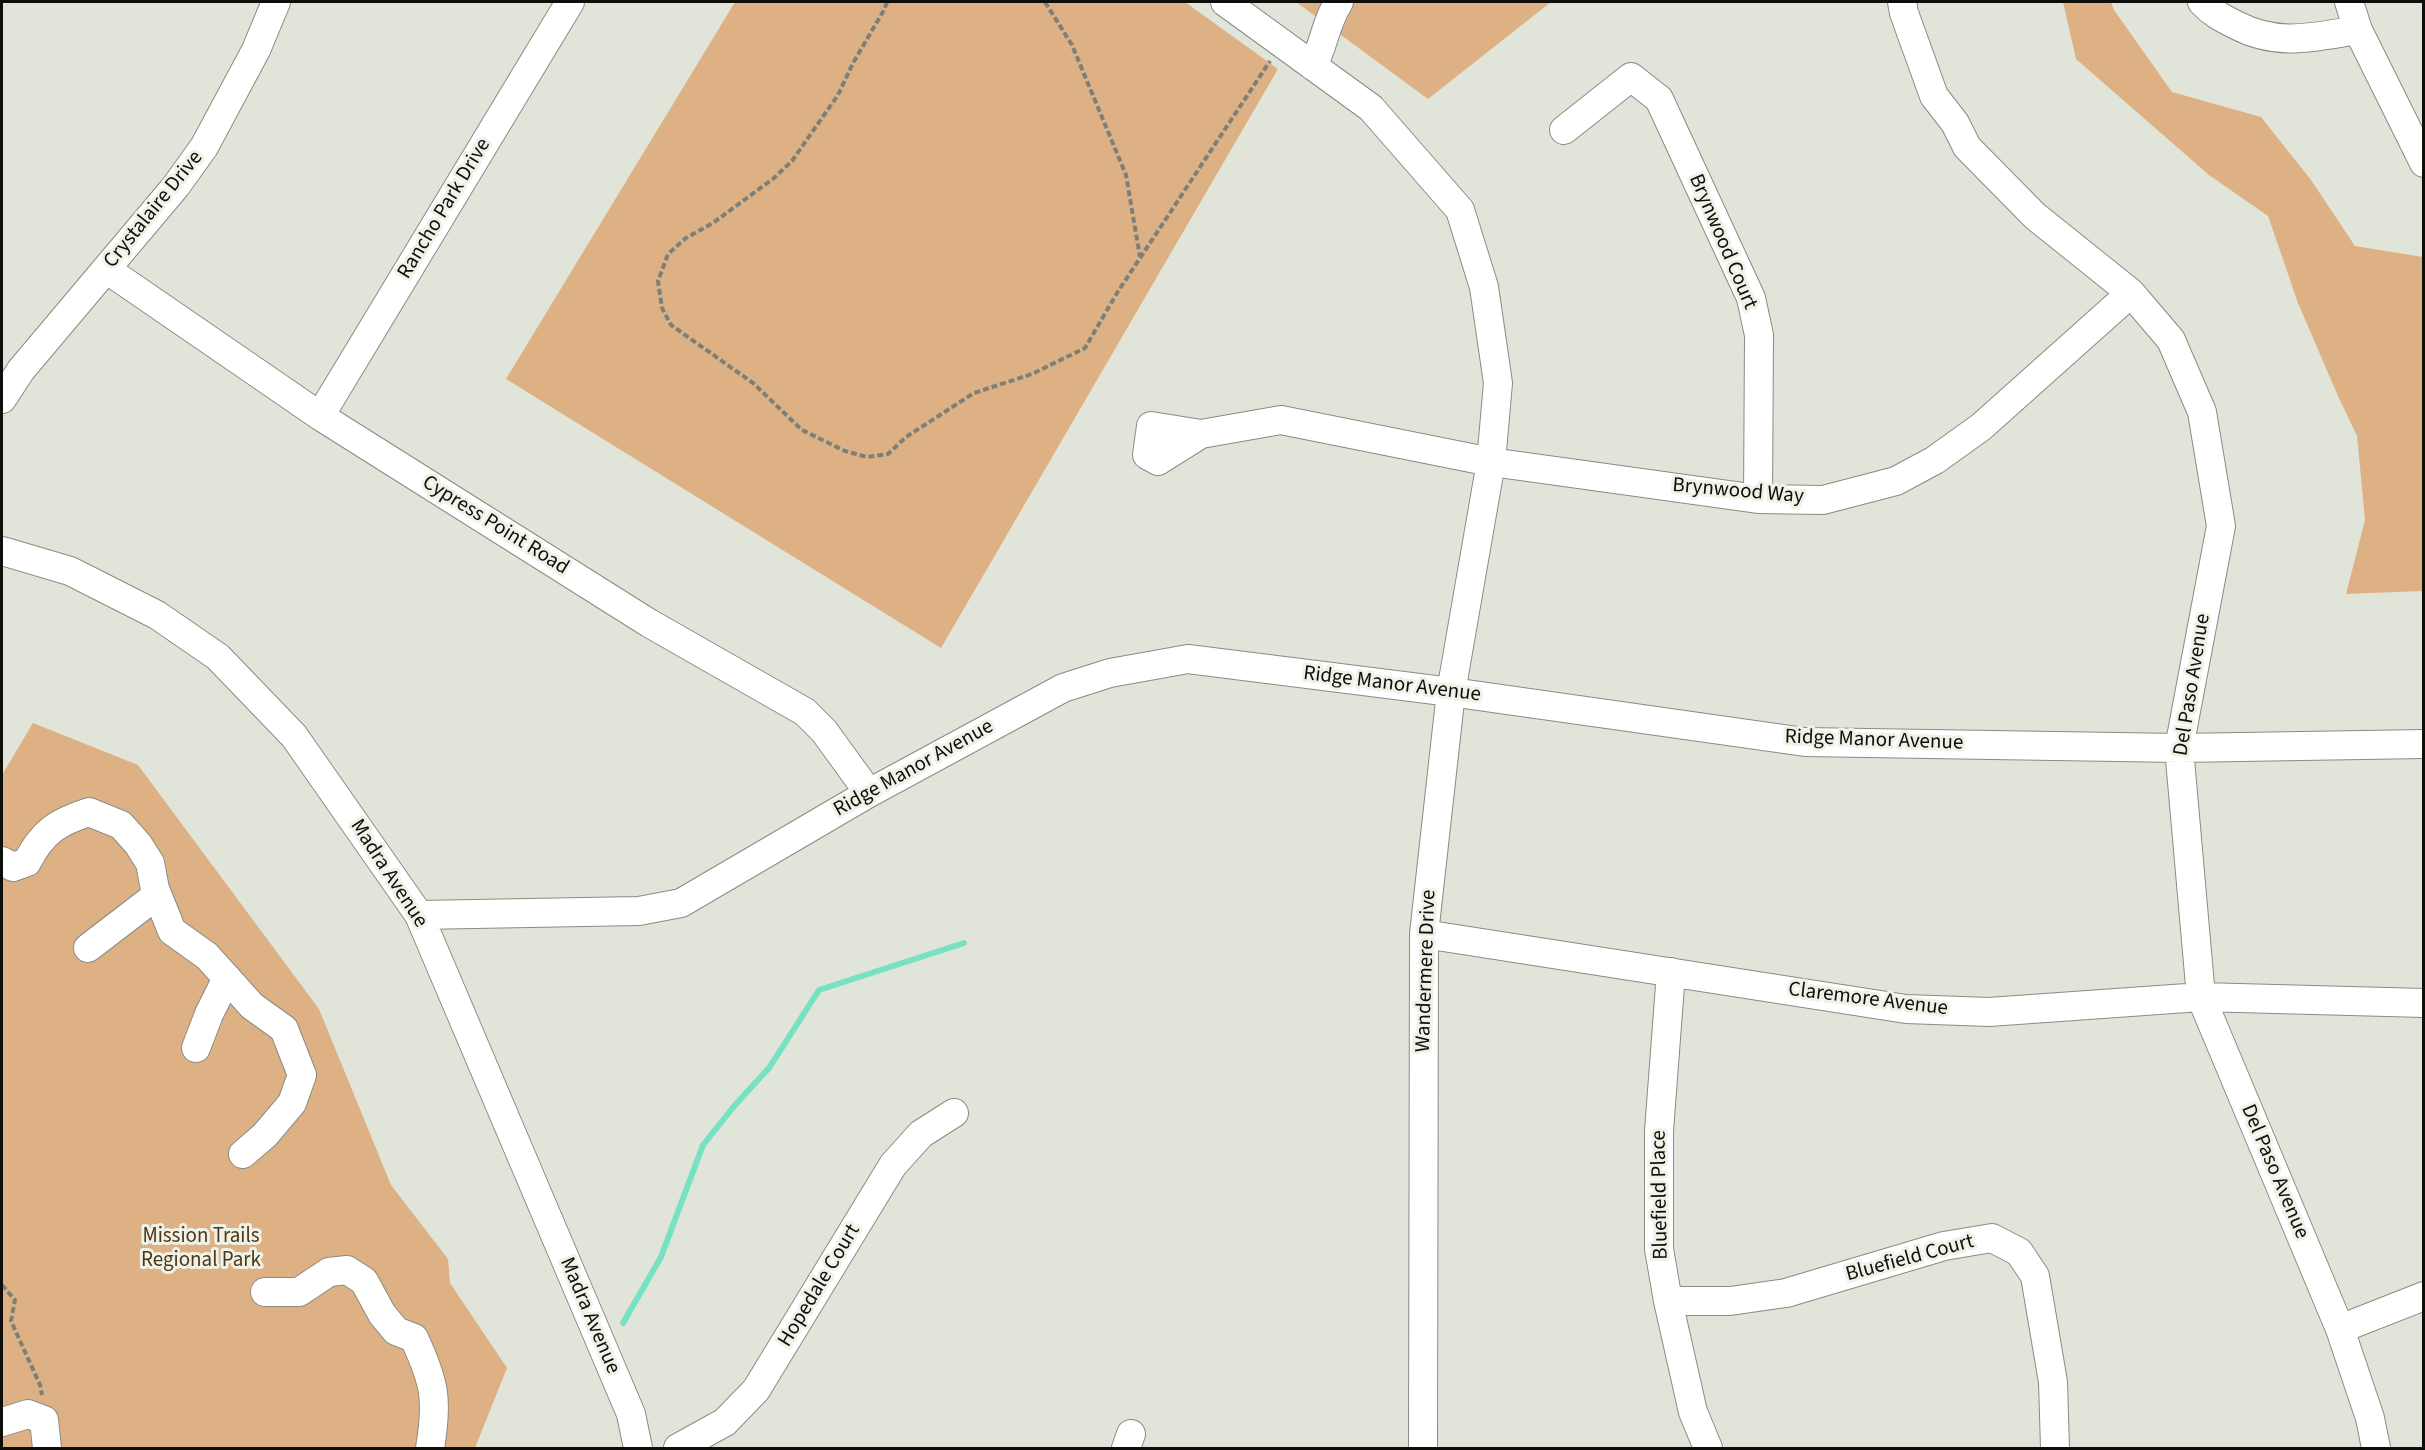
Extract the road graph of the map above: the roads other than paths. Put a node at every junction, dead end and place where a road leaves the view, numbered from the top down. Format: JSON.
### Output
{"nodes":[{"id":1,"x":276,"y":2,"type":"edge"},
{"id":2,"x":570,"y":2,"type":"edge"},
{"id":3,"x":1225,"y":2,"type":"edge"},
{"id":4,"x":1339,"y":2,"type":"edge"},
{"id":5,"x":1902,"y":2,"type":"edge"},
{"id":6,"x":2202,"y":2,"type":"edge"},
{"id":7,"x":2349,"y":2,"type":"edge"},
{"id":8,"x":2358,"y":30,"type":"junction"},
{"id":9,"x":1318,"y":56,"type":"junction"},
{"id":10,"x":1564,"y":130,"type":"dead end"},
{"id":11,"x":2424,"y":163,"type":"edge"},
{"id":12,"x":106,"y":269,"type":"junction"},
{"id":13,"x":2131,"y":293,"type":"junction"},
{"id":14,"x":2,"y":399,"type":"edge"},
{"id":15,"x":321,"y":416,"type":"junction"},
{"id":16,"x":1202,"y":434,"type":"dead end"},
{"id":17,"x":1491,"y":462,"type":"junction"},
{"id":18,"x":1758,"y":499,"type":"junction"},
{"id":19,"x":2,"y":551,"type":"edge"},
{"id":20,"x":1451,"y":692,"type":"junction"},
{"id":21,"x":2424,"y":744,"type":"edge"},
{"id":22,"x":2179,"y":748,"type":"junction"},
{"id":23,"x":869,"y":793,"type":"junction"},
{"id":24,"x":2,"y":861,"type":"edge"},
{"id":25,"x":157,"y":895,"type":"junction"},
{"id":26,"x":419,"y":915,"type":"junction"},
{"id":27,"x":1424,"y":934,"type":"junction"},
{"id":28,"x":88,"y":948,"type":"dead end"},
{"id":29,"x":1671,"y":972,"type":"junction"},
{"id":30,"x":227,"y":978,"type":"junction"},
{"id":31,"x":2201,"y":997,"type":"junction"},
{"id":32,"x":2424,"y":1003,"type":"edge"},
{"id":33,"x":196,"y":1048,"type":"dead end"},
{"id":34,"x":954,"y":1113,"type":"dead end"},
{"id":35,"x":243,"y":1154,"type":"dead end"},
{"id":36,"x":265,"y":1292,"type":"dead end"},
{"id":37,"x":2424,"y":1296,"type":"edge"},
{"id":38,"x":1668,"y":1301,"type":"junction"},
{"id":39,"x":2340,"y":1329,"type":"junction"},
{"id":40,"x":2,"y":1422,"type":"edge"},
{"id":41,"x":47,"y":1449,"type":"edge"},
{"id":42,"x":430,"y":1449,"type":"edge"},
{"id":43,"x":638,"y":1449,"type":"edge"},
{"id":44,"x":678,"y":1449,"type":"edge"},
{"id":45,"x":1423,"y":1449,"type":"edge"},
{"id":46,"x":1708,"y":1449,"type":"edge"},
{"id":47,"x":2055,"y":1449,"type":"edge"},
{"id":48,"x":2376,"y":1449,"type":"edge"}],
"edges":[{"from":1,"to":12,"type":"street","name":"Crystalaire Drive"},
{"from":2,"to":15,"type":"street","name":"Rancho Park Drive"},
{"from":3,"to":9,"type":"street","name":"Wandermere Drive"},
{"from":4,"to":9,"type":"street"},
{"from":5,"to":13,"type":"street","name":"Del Paso Avenue"},
{"from":6,"to":8,"type":"street"},
{"from":7,"to":8,"type":"street"},
{"from":8,"to":11,"type":"street"},
{"from":9,"to":17,"type":"street","name":"Wandermere Drive"},
{"from":10,"to":18,"type":"street","name":"Brynwood Court"},
{"from":12,"to":14,"type":"street","name":"Crystalaire Drive"},
{"from":12,"to":15,"type":"street","name":"Cypress Point Road"},
{"from":13,"to":18,"type":"street","name":"Brynwood Way"},
{"from":13,"to":22,"type":"street","name":"Del Paso Avenue"},
{"from":15,"to":23,"type":"street","name":"Cypress Point Road"},
{"from":16,"to":17,"type":"street","name":"Brynwood Way"},
{"from":17,"to":18,"type":"street","name":"Brynwood Way"},
{"from":17,"to":20,"type":"street","name":"Wandermere Drive"},
{"from":19,"to":26,"type":"street","name":"Madra Avenue"},
{"from":20,"to":22,"type":"street","name":"Ridge Manor Avenue"},
{"from":20,"to":23,"type":"street","name":"Ridge Manor Avenue"},
{"from":20,"to":27,"type":"street","name":"Wandermere Drive"},
{"from":21,"to":22,"type":"street","name":"Ridge Manor Avenue"},
{"from":22,"to":31,"type":"street","name":"Del Paso Avenue"},
{"from":23,"to":26,"type":"street","name":"Ridge Manor Avenue"},
{"from":24,"to":25,"type":"street"},
{"from":25,"to":28,"type":"street"},
{"from":25,"to":30,"type":"street"},
{"from":26,"to":43,"type":"street","name":"Madra Avenue"},
{"from":27,"to":29,"type":"street","name":"Claremore Avenue"},
{"from":27,"to":45,"type":"street","name":"Wandermere Drive"},
{"from":29,"to":31,"type":"street","name":"Claremore Avenue"},
{"from":29,"to":38,"type":"street","name":"Bluefield Place"},
{"from":30,"to":33,"type":"street"},
{"from":30,"to":35,"type":"street"},
{"from":31,"to":32,"type":"street","name":"Claremore Avenue"},
{"from":31,"to":39,"type":"street","name":"Del Paso Avenue"},
{"from":34,"to":44,"type":"street","name":"Hopedale Court"},
{"from":36,"to":42,"type":"street"},
{"from":37,"to":39,"type":"street"},
{"from":38,"to":46,"type":"street","name":"Bluefield Place"},
{"from":38,"to":47,"type":"street","name":"Bluefield Court"},
{"from":39,"to":48,"type":"street","name":"Del Paso Avenue"},
{"from":40,"to":41,"type":"street"}]}
